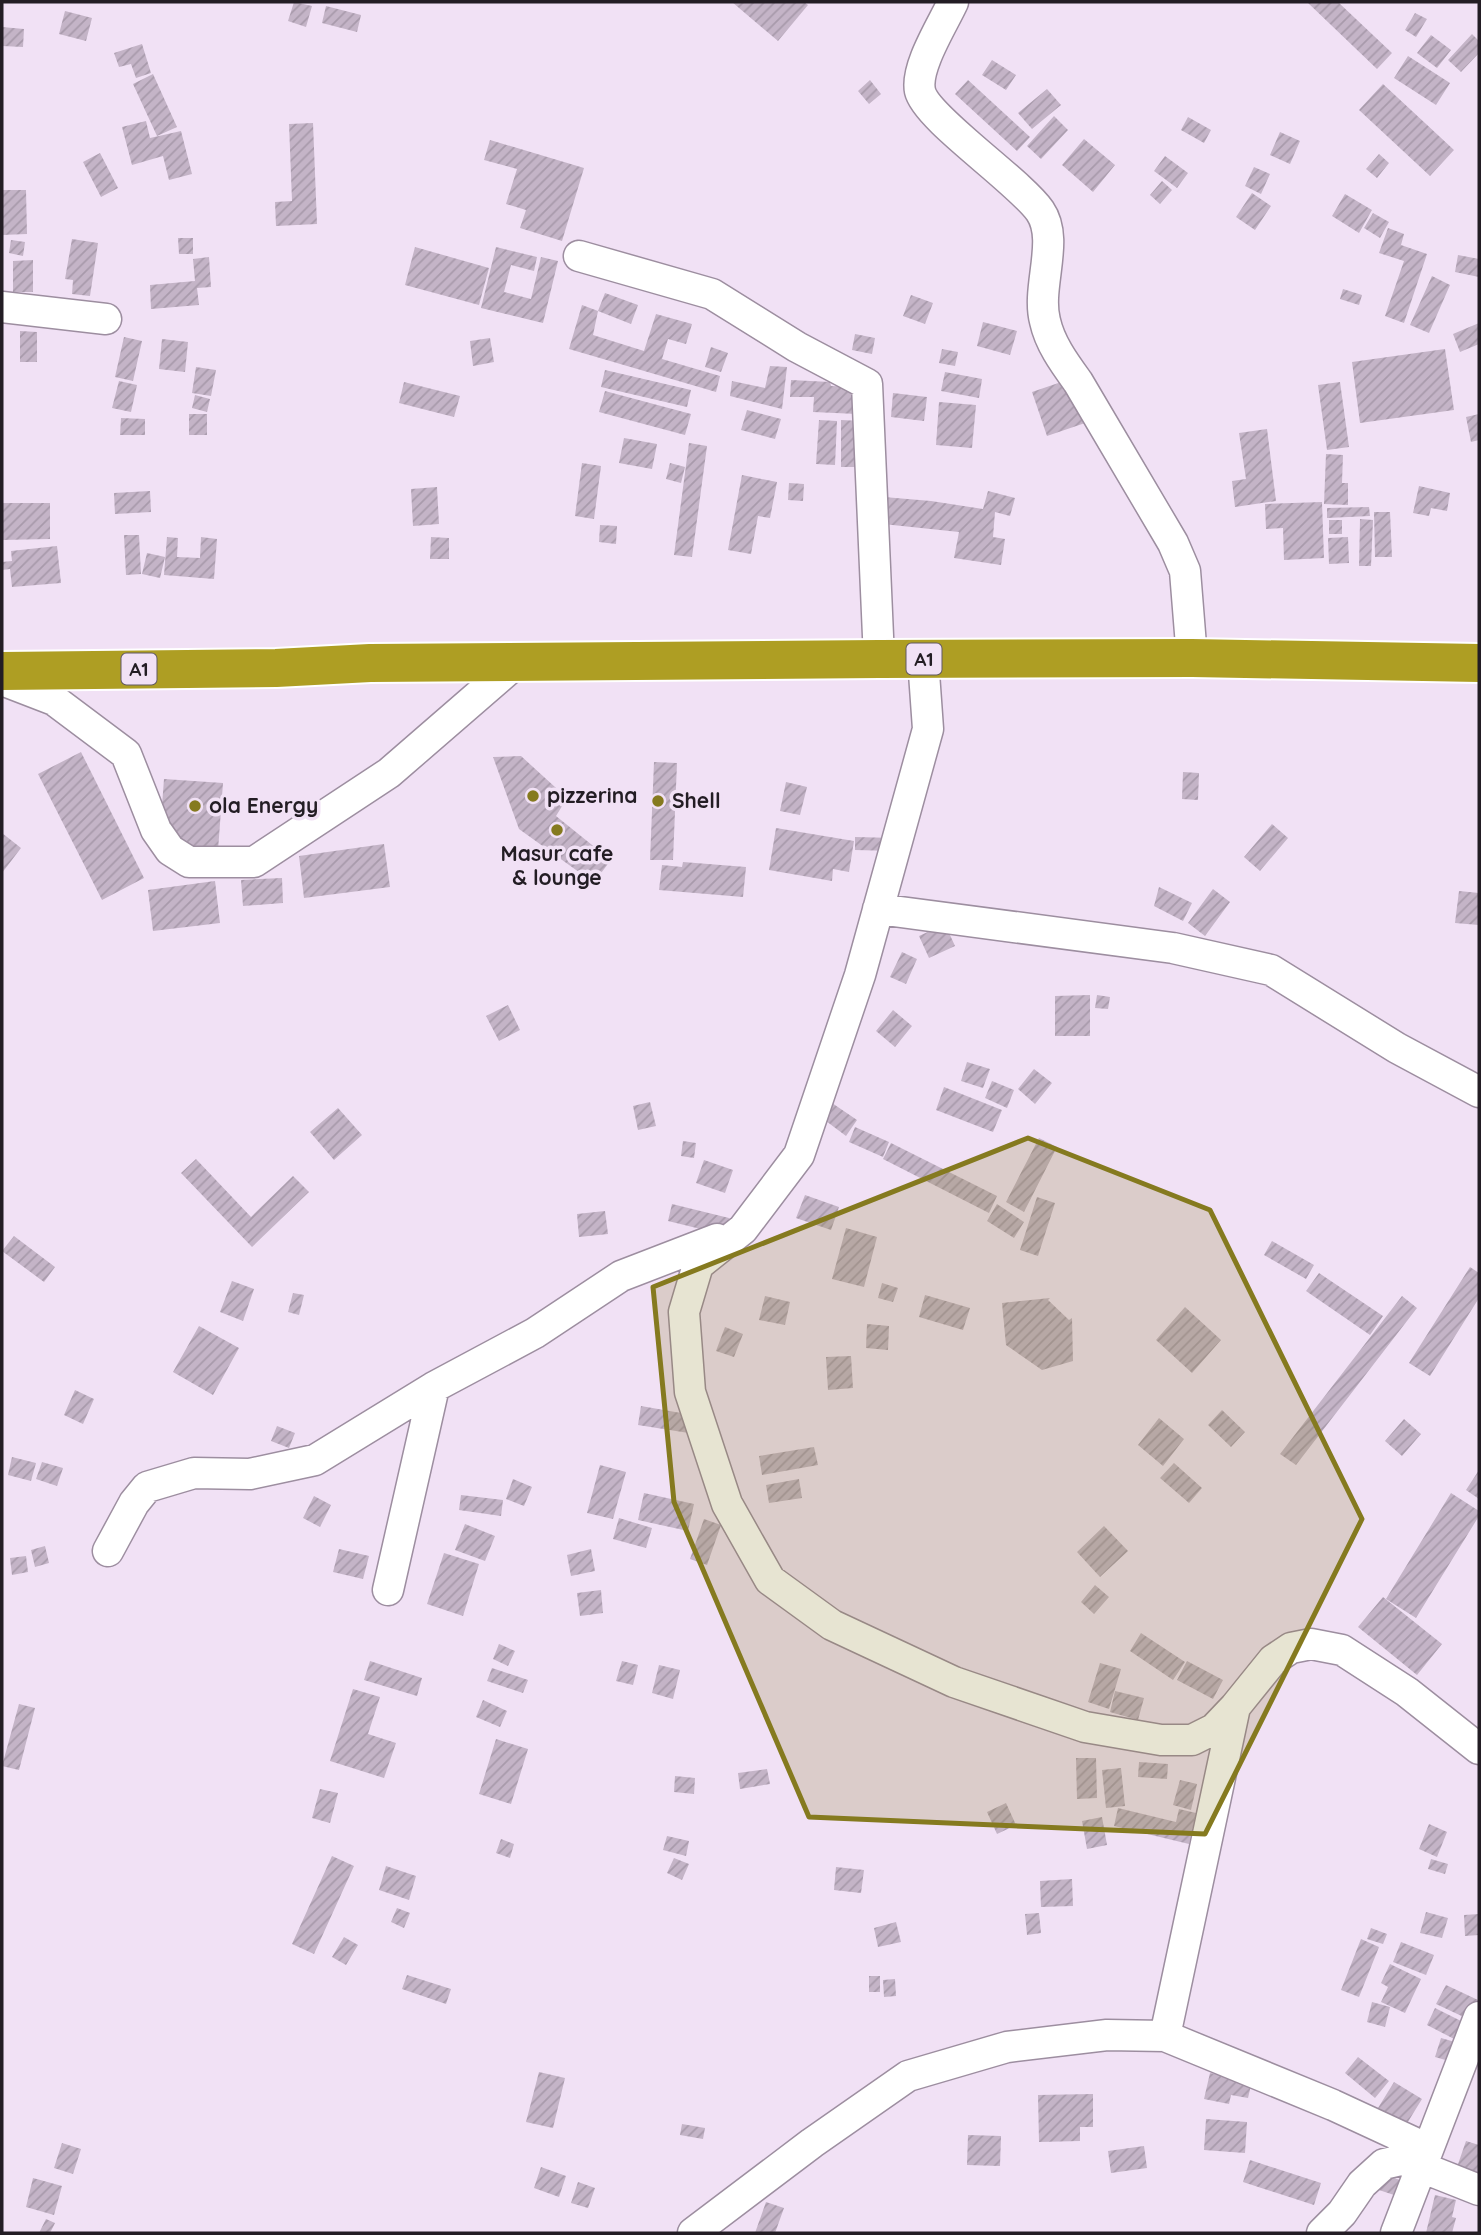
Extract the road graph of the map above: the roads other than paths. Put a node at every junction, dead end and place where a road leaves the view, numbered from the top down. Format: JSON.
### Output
{"nodes":[{"id":1,"x":953,"y":2,"type":"edge"},
{"id":2,"x":579,"y":256,"type":"dead end"},
{"id":3,"x":2,"y":307,"type":"edge"},
{"id":4,"x":106,"y":319,"type":"dead end"},
{"id":5,"x":1192,"y":658,"type":"junction"},
{"id":6,"x":879,"y":659,"type":"junction"},
{"id":7,"x":923,"y":659,"type":"junction"},
{"id":8,"x":517,"y":662,"type":"junction"},
{"id":9,"x":1479,"y":663,"type":"edge"},
{"id":10,"x":2,"y":671,"type":"edge"},
{"id":11,"x":2,"y":680,"type":"edge"},
{"id":12,"x":878,"y":909,"type":"junction"},
{"id":13,"x":1479,"y":1092,"type":"edge"},
{"id":14,"x":743,"y":1229,"type":"junction"},
{"id":15,"x":434,"y":1387,"type":"junction"},
{"id":16,"x":108,"y":1551,"type":"dead end"},
{"id":17,"x":388,"y":1590,"type":"dead end"},
{"id":18,"x":1235,"y":1707,"type":"junction"},
{"id":19,"x":1479,"y":1749,"type":"edge"},
{"id":20,"x":1479,"y":2017,"type":"edge"},
{"id":21,"x":1165,"y":2036,"type":"junction"},
{"id":22,"x":1424,"y":2158,"type":"junction"},
{"id":23,"x":1479,"y":2190,"type":"edge"},
{"id":24,"x":693,"y":2233,"type":"edge"},
{"id":25,"x":1322,"y":2233,"type":"edge"},
{"id":26,"x":1396,"y":2233,"type":"edge"}],
"edges":[{"from":1,"to":5,"type":"street"},
{"from":2,"to":6,"type":"street"},
{"from":3,"to":4,"type":"street"},
{"from":5,"to":7,"type":"highway","name":"A1","number":"A1"},
{"from":5,"to":9,"type":"highway","name":"A1","number":"A1"},
{"from":6,"to":7,"type":"highway","name":"A1","number":"A1"},
{"from":6,"to":8,"type":"highway","name":"A1","number":"A1"},
{"from":7,"to":12,"type":"street"},
{"from":8,"to":10,"type":"highway","name":"A1","number":"A1"},
{"from":8,"to":11,"type":"street"},
{"from":12,"to":13,"type":"street"},
{"from":12,"to":14,"type":"street"},
{"from":14,"to":15,"type":"street"},
{"from":14,"to":18,"type":"street"},
{"from":15,"to":16,"type":"street"},
{"from":15,"to":17,"type":"street"},
{"from":18,"to":19,"type":"street"},
{"from":18,"to":21,"type":"street"},
{"from":20,"to":22,"type":"street"},
{"from":21,"to":22,"type":"street"},
{"from":21,"to":24,"type":"street"},
{"from":22,"to":23,"type":"street"},
{"from":22,"to":25,"type":"street"},
{"from":22,"to":26,"type":"street"}]}
